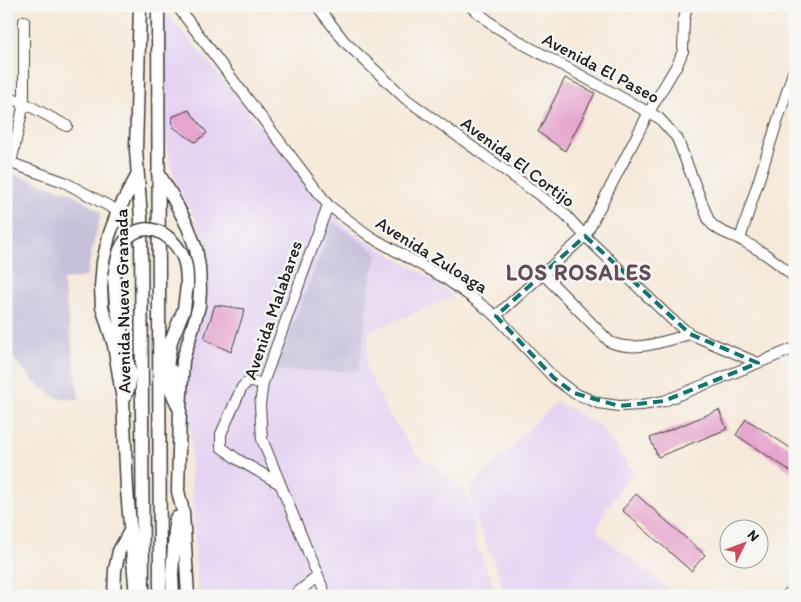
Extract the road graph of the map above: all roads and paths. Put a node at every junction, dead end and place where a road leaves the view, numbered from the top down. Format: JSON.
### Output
{"nodes":[{"id":1,"x":140,"y":6,"type":"edge"},
{"id":2,"x":158,"y":6,"type":"edge"},
{"id":3,"x":169,"y":6,"type":"edge"},
{"id":4,"x":177,"y":6,"type":"edge"},
{"id":5,"x":317,"y":6,"type":"edge"},
{"id":6,"x":470,"y":6,"type":"edge"},
{"id":7,"x":687,"y":6,"type":"edge"},
{"id":8,"x":24,"y":21,"type":"dead end"},
{"id":9,"x":190,"y":25,"type":"junction"},
{"id":10,"x":795,"y":66,"type":"edge"},
{"id":11,"x":6,"y":97,"type":"edge"},
{"id":12,"x":24,"y":103,"type":"junction"},
{"id":13,"x":650,"y":112,"type":"junction"},
{"id":14,"x":67,"y":126,"type":"dead end"},
{"id":15,"x":9,"y":162,"type":"edge"},
{"id":16,"x":158,"y":173,"type":"junction"},
{"id":17,"x":136,"y":176,"type":"junction"},
{"id":18,"x":328,"y":205,"type":"junction"},
{"id":19,"x":118,"y":211,"type":"junction"},
{"id":20,"x":585,"y":236,"type":"junction"},
{"id":21,"x":740,"y":239,"type":"junction"},
{"id":22,"x":543,"y":274,"type":"junction"},
{"id":23,"x":795,"y":278,"type":"edge"},
{"id":24,"x":496,"y":316,"type":"junction"},
{"id":25,"x":690,"y":334,"type":"junction"},
{"id":26,"x":171,"y":341,"type":"junction"},
{"id":27,"x":795,"y":348,"type":"edge"},
{"id":28,"x":126,"y":351,"type":"junction"},
{"id":29,"x":758,"y":363,"type":"junction"},
{"id":30,"x":263,"y":383,"type":"junction"},
{"id":31,"x":141,"y":395,"type":"junction"},
{"id":32,"x":123,"y":400,"type":"junction"},
{"id":33,"x":158,"y":402,"type":"junction"},
{"id":34,"x":180,"y":410,"type":"junction"},
{"id":35,"x":280,"y":484,"type":"junction"},
{"id":36,"x":178,"y":492,"type":"junction"},
{"id":37,"x":129,"y":533,"type":"junction"},
{"id":38,"x":317,"y":576,"type":"junction"},
{"id":39,"x":134,"y":580,"type":"junction"},
{"id":40,"x":795,"y":592,"type":"edge"},
{"id":41,"x":114,"y":596,"type":"edge"},
{"id":42,"x":129,"y":596,"type":"edge"},
{"id":43,"x":136,"y":596,"type":"edge"},
{"id":44,"x":143,"y":596,"type":"edge"},
{"id":45,"x":160,"y":596,"type":"edge"},
{"id":46,"x":173,"y":596,"type":"edge"},
{"id":47,"x":188,"y":596,"type":"edge"},
{"id":48,"x":293,"y":596,"type":"edge"},
{"id":49,"x":326,"y":596,"type":"edge"},
{"id":50,"x":788,"y":596,"type":"edge"}],
"edges":[{"from":1,"to":17,"type":"main road","name":"Avenida Nueva Granada"},
{"from":2,"to":16,"type":"main road","name":"Avenida Nueva Granada"},
{"from":3,"to":9,"type":"street","name":"Avenida Zuloaga"},
{"from":4,"to":9,"type":"street","name":"Avenida Zuloaga"},
{"from":5,"to":20,"type":"street","name":"Avenida El Cortijo"},
{"from":6,"to":13,"type":"street","name":"Avenida El Paseo"},
{"from":7,"to":13,"type":"street"},
{"from":8,"to":12,"type":"street"},
{"from":9,"to":18,"type":"street","name":"Avenida Zuloaga"},
{"from":10,"to":21,"type":"street"},
{"from":11,"to":12,"type":"street"},
{"from":12,"to":14,"type":"street"},
{"from":12,"to":15,"type":"street"},
{"from":13,"to":20,"type":"street"},
{"from":13,"to":21,"type":"street","name":"Avenida El Paseo"},
{"from":15,"to":19,"type":"street"},
{"from":16,"to":33,"type":"main road","name":"Avenida Nueva Granada"},
{"from":16,"to":34,"type":"main road"},
{"from":17,"to":19,"type":"main road"},
{"from":17,"to":31,"type":"main road","name":"Avenida Nueva Granada"},
{"from":18,"to":24,"type":"street","name":"Avenida Zuloaga"},
{"from":18,"to":30,"type":"street","name":"Avenida Malabares"},
{"from":19,"to":32,"type":"main road"},
{"from":20,"to":22,"type":"street"},
{"from":20,"to":25,"type":"street","name":"Avenida El Cortijo"},
{"from":21,"to":23,"type":"street","name":"Avenida El Paseo"},
{"from":22,"to":24,"type":"street"},
{"from":22,"to":25,"type":"street"},
{"from":24,"to":29,"type":"street","name":"Avenida Zuloaga"},
{"from":25,"to":29,"type":"street","name":"Avenida El Cortijo"},
{"from":26,"to":28,"type":"main road","bridge":true},
{"from":26,"to":33,"type":"main road"},
{"from":26,"to":34,"type":"main road"},
{"from":27,"to":29,"type":"street","name":"Avenida Zuloaga"},
{"from":28,"to":31,"type":"main road"},
{"from":28,"to":32,"type":"main road"},
{"from":30,"to":35,"type":"street","name":"Avenida Malabares"},
{"from":30,"to":35,"type":"street"},
{"from":31,"to":44,"type":"main road","name":"Avenida Nueva Granada"},
{"from":32,"to":37,"type":"main road"},
{"from":33,"to":45,"type":"main road","name":"Avenida Nueva Granada"},
{"from":34,"to":36,"type":"main road"},
{"from":35,"to":38,"type":"street","name":"Avenida Malabares"},
{"from":36,"to":46,"type":"main road"},
{"from":36,"to":47,"type":"main road"},
{"from":37,"to":39,"type":"main road"},
{"from":37,"to":41,"type":"main road"},
{"from":38,"to":48,"type":"street"},
{"from":38,"to":49,"type":"street","name":"Avenida Malabares"},
{"from":39,"to":42,"type":"main road"},
{"from":39,"to":43,"type":"main road"},
{"from":40,"to":50,"type":"highway"}]}
